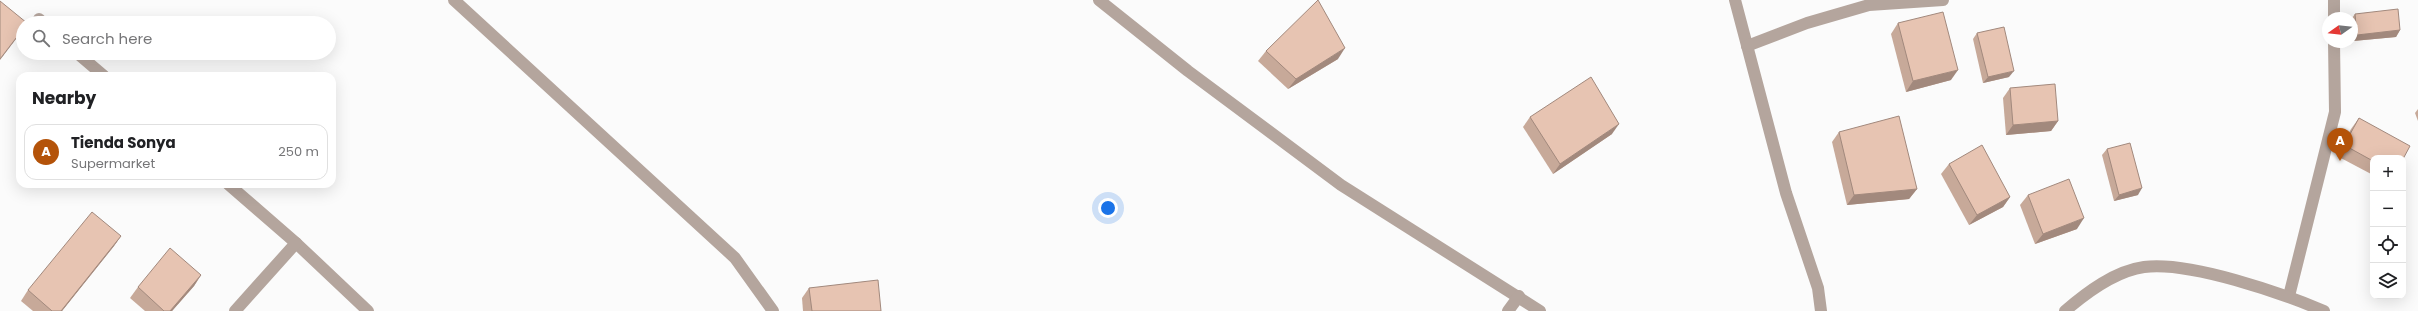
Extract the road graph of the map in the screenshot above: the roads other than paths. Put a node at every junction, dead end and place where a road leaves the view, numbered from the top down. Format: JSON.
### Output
{"nodes":[{"id":1,"x":454,"y":0,"type":"edge"},
{"id":2,"x":1098,"y":0,"type":"edge"},
{"id":3,"x":1735,"y":0,"type":"edge"},
{"id":4,"x":1943,"y":0,"type":"edge"},
{"id":5,"x":2334,"y":0,"type":"edge"},
{"id":6,"x":1868,"y":3,"type":"edge"},
{"id":7,"x":2334,"y":12,"type":"edge"},
{"id":8,"x":1748,"y":46,"type":"junction"},
{"id":9,"x":2334,"y":48,"type":"edge"},
{"id":10,"x":85,"y":60,"type":"edge"},
{"id":11,"x":99,"y":72,"type":"edge"},
{"id":12,"x":233,"y":188,"type":"edge"},
{"id":13,"x":296,"y":243,"type":"junction"},
{"id":14,"x":1519,"y":296,"type":"junction"},
{"id":15,"x":2289,"y":296,"type":"junction"},
{"id":16,"x":235,"y":311,"type":"edge"},
{"id":17,"x":368,"y":311,"type":"edge"},
{"id":18,"x":773,"y":311,"type":"edge"},
{"id":19,"x":1508,"y":311,"type":"edge"},
{"id":20,"x":1540,"y":311,"type":"edge"},
{"id":21,"x":1821,"y":311,"type":"edge"},
{"id":22,"x":2065,"y":311,"type":"edge"},
{"id":23,"x":2324,"y":311,"type":"edge"}],
"edges":[{"from":1,"to":18,"type":"street"},
{"from":2,"to":14,"type":"street"},
{"from":3,"to":8,"type":"street"},
{"from":4,"to":6,"type":"street"},
{"from":5,"to":7,"type":"street"},
{"from":6,"to":8,"type":"street"},
{"from":8,"to":21,"type":"street"},
{"from":9,"to":15,"type":"street"},
{"from":10,"to":11,"type":"street"},
{"from":12,"to":13,"type":"street"},
{"from":13,"to":16,"type":"street"},
{"from":13,"to":17,"type":"street"},
{"from":14,"to":19,"type":"street"},
{"from":14,"to":20,"type":"street"},
{"from":15,"to":22,"type":"street"},
{"from":15,"to":23,"type":"street"}]}
